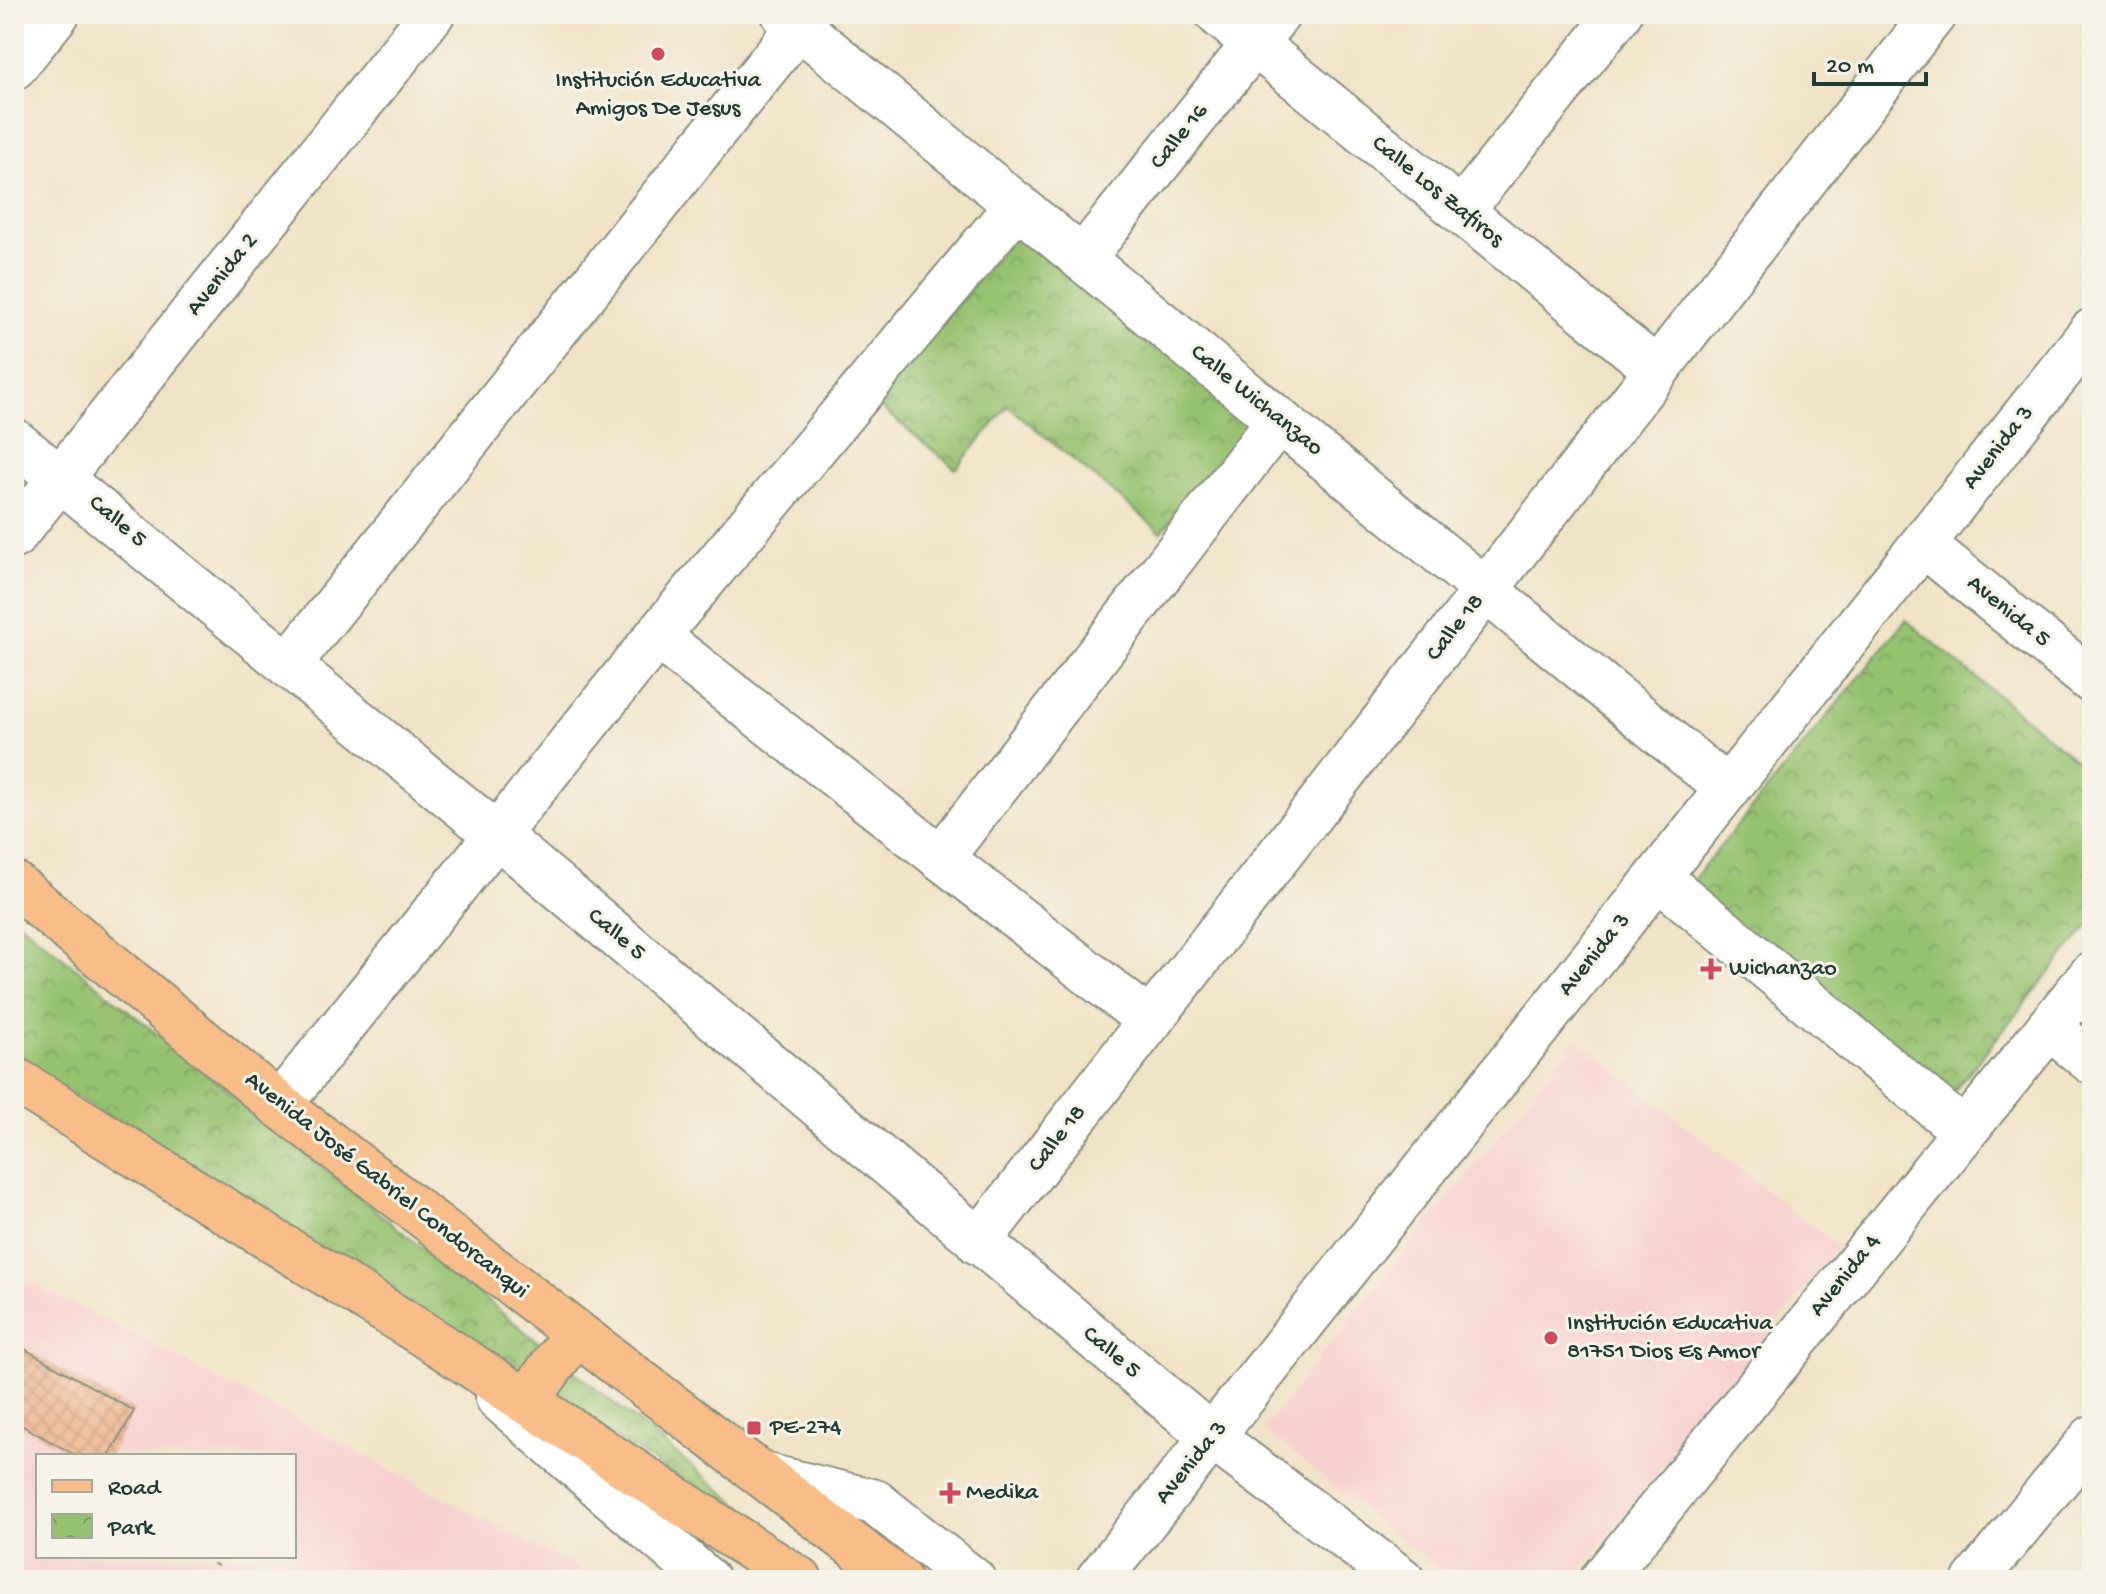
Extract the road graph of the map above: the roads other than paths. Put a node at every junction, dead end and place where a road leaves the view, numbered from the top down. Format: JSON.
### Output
{"nodes":[{"id":1,"x":57,"y":14,"type":"edge"},
{"id":2,"x":432,"y":14,"type":"edge"},
{"id":3,"x":1218,"y":14,"type":"edge"},
{"id":4,"x":1619,"y":14,"type":"edge"},
{"id":5,"x":1934,"y":14,"type":"edge"},
{"id":6,"x":792,"y":20,"type":"edge"},
{"id":7,"x":1266,"y":29,"type":"edge"},
{"id":8,"x":14,"y":67,"type":"edge"},
{"id":9,"x":1017,"y":205,"type":"junction"},
{"id":10,"x":1461,"y":211,"type":"junction"},
{"id":11,"x":1082,"y":259,"type":"junction"},
{"id":12,"x":2092,"y":331,"type":"edge"},
{"id":13,"x":1657,"y":370,"type":"junction"},
{"id":14,"x":1279,"y":420,"type":"junction"},
{"id":15,"x":14,"y":441,"type":"edge"},
{"id":16,"x":62,"y":476,"type":"junction"},
{"id":17,"x":14,"y":536,"type":"edge"},
{"id":18,"x":1923,"y":544,"type":"junction"},
{"id":19,"x":1485,"y":590,"type":"junction"},
{"id":20,"x":657,"y":636,"type":"junction"},
{"id":21,"x":288,"y":665,"type":"junction"},
{"id":22,"x":2092,"y":681,"type":"edge"},
{"id":23,"x":1728,"y":789,"type":"junction"},
{"id":24,"x":496,"y":834,"type":"junction"},
{"id":25,"x":941,"y":858,"type":"junction"},
{"id":26,"x":1658,"y":877,"type":"junction"},
{"id":27,"x":14,"y":884,"type":"edge"},
{"id":28,"x":2092,"y":974,"type":"edge"},
{"id":29,"x":1150,"y":1021,"type":"junction"},
{"id":30,"x":2049,"y":1027,"type":"junction"},
{"id":31,"x":2092,"y":1062,"type":"edge"},
{"id":32,"x":14,"y":1079,"type":"edge"},
{"id":33,"x":279,"y":1105,"type":"junction"},
{"id":34,"x":1963,"y":1130,"type":"junction"},
{"id":35,"x":978,"y":1242,"type":"junction"},
{"id":36,"x":576,"y":1333,"type":"junction"},
{"id":37,"x":437,"y":1343,"type":"junction"},
{"id":38,"x":526,"y":1402,"type":"junction"},
{"id":39,"x":1212,"y":1437,"type":"junction"},
{"id":40,"x":2092,"y":1438,"type":"edge"},
{"id":41,"x":767,"y":1476,"type":"junction"},
{"id":42,"x":707,"y":1580,"type":"edge"},
{"id":43,"x":800,"y":1580,"type":"edge"},
{"id":44,"x":899,"y":1580,"type":"edge"},
{"id":45,"x":973,"y":1580,"type":"edge"},
{"id":46,"x":1098,"y":1580,"type":"edge"},
{"id":47,"x":1402,"y":1580,"type":"edge"},
{"id":48,"x":1602,"y":1580,"type":"edge"},
{"id":49,"x":1975,"y":1580,"type":"edge"}],
"edges":[{"from":1,"to":8,"type":"street"},
{"from":2,"to":16,"type":"street","name":"Avenida 2"},
{"from":3,"to":7,"type":"street","name":"Calle Los Zafiros"},
{"from":4,"to":10,"type":"street"},
{"from":5,"to":13,"type":"street","name":"Calle 18"},
{"from":6,"to":9,"type":"street","name":"Calle Wichanzao"},
{"from":6,"to":21,"type":"street"},
{"from":7,"to":10,"type":"street","name":"Calle Los Zafiros"},
{"from":7,"to":11,"type":"street","name":"Calle 16"},
{"from":9,"to":11,"type":"street","name":"Calle Wichanzao"},
{"from":9,"to":20,"type":"street"},
{"from":10,"to":13,"type":"street","name":"Calle Los Zafiros"},
{"from":11,"to":14,"type":"street","name":"Calle Wichanzao"},
{"from":12,"to":18,"type":"street","name":"Avenida 3"},
{"from":13,"to":19,"type":"street","name":"Calle 18"},
{"from":14,"to":19,"type":"street","name":"Calle Wichanzao"},
{"from":14,"to":25,"type":"street"},
{"from":15,"to":16,"type":"street","name":"Calle 5"},
{"from":16,"to":17,"type":"street","name":"Avenida 2"},
{"from":16,"to":21,"type":"street","name":"Calle 5"},
{"from":18,"to":22,"type":"street","name":"Avenida 5"},
{"from":18,"to":23,"type":"street","name":"Avenida 3"},
{"from":19,"to":23,"type":"street","name":"Calle Wichanzao"},
{"from":19,"to":29,"type":"street","name":"Calle 18"},
{"from":20,"to":24,"type":"street"},
{"from":20,"to":25,"type":"street"},
{"from":21,"to":24,"type":"street","name":"Calle 5"},
{"from":23,"to":26,"type":"street","name":"Avenida 3"},
{"from":24,"to":33,"type":"street"},
{"from":24,"to":35,"type":"street","name":"Calle 5"},
{"from":25,"to":29,"type":"street"},
{"from":26,"to":34,"type":"street"},
{"from":26,"to":39,"type":"street","name":"Avenida 3"},
{"from":27,"to":33,"type":"main road","name":"Avenida José Gabriel Condorcanqui"},
{"from":28,"to":30,"type":"street","name":"Avenida 4"},
{"from":29,"to":35,"type":"street","name":"Calle 18"},
{"from":30,"to":31,"type":"street"},
{"from":30,"to":34,"type":"street","name":"Avenida 4"},
{"from":32,"to":37,"type":"main road"},
{"from":33,"to":36,"type":"main road","name":"Avenida José Gabriel Condorcanqui"},
{"from":34,"to":48,"type":"street","name":"Avenida 4"},
{"from":35,"to":39,"type":"street","name":"Calle 5"},
{"from":36,"to":38,"type":"main road"},
{"from":36,"to":41,"type":"main road","name":"Avenida José Gabriel Condorcanqui"},
{"from":37,"to":38,"type":"main road"},
{"from":37,"to":42,"type":"street"},
{"from":38,"to":43,"type":"main road"},
{"from":39,"to":46,"type":"street","name":"Avenida 3"},
{"from":39,"to":47,"type":"street","name":"Calle 5"},
{"from":40,"to":49,"type":"street"},
{"from":41,"to":44,"type":"main road","name":"Avenida José Gabriel Condorcanqui"},
{"from":41,"to":45,"type":"street","name":"Avenida José Gabriel Condorcanqui"}]}
